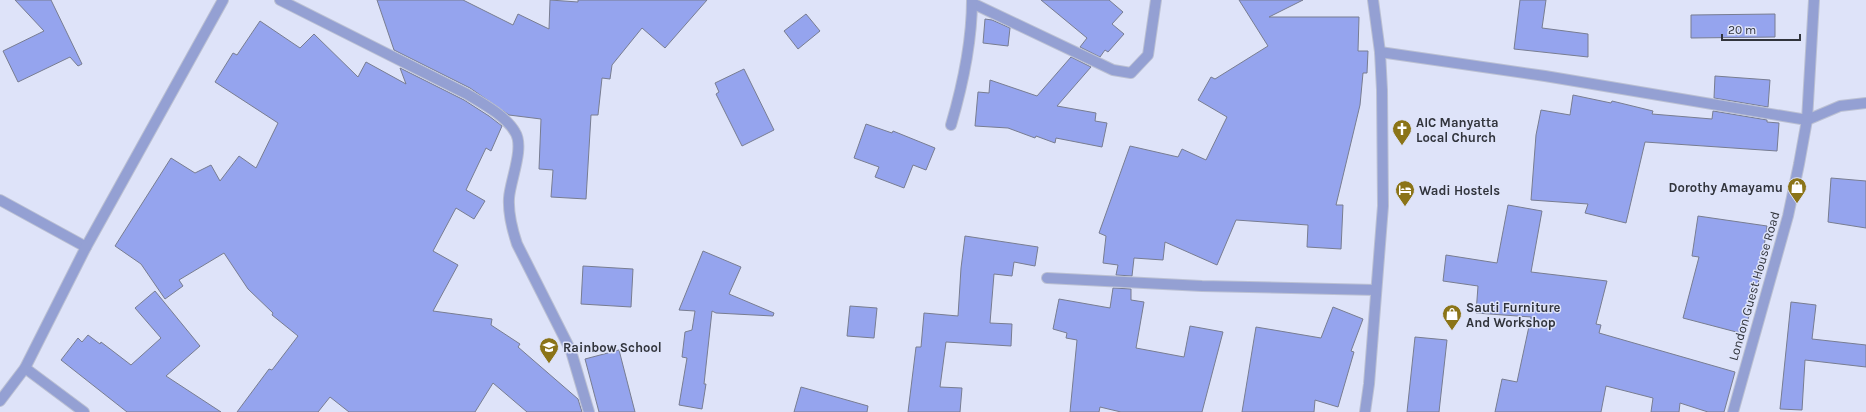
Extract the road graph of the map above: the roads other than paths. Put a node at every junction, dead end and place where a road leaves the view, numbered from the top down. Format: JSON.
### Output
{"nodes":[{"id":1,"x":223,"y":0,"type":"edge"},
{"id":2,"x":280,"y":0,"type":"edge"},
{"id":3,"x":1156,"y":0,"type":"edge"},
{"id":4,"x":1373,"y":0,"type":"edge"},
{"id":5,"x":1814,"y":0,"type":"edge"},
{"id":6,"x":972,"y":1,"type":"edge"},
{"id":7,"x":1380,"y":52,"type":"junction"},
{"id":8,"x":1866,"y":103,"type":"edge"},
{"id":9,"x":1807,"y":120,"type":"junction"},
{"id":10,"x":950,"y":125,"type":"dead end"},
{"id":11,"x":0,"y":200,"type":"edge"},
{"id":12,"x":86,"y":247,"type":"junction"},
{"id":13,"x":1047,"y":278,"type":"dead end"},
{"id":14,"x":1376,"y":290,"type":"junction"},
{"id":15,"x":25,"y":368,"type":"junction"},
{"id":16,"x":0,"y":401,"type":"edge"},
{"id":17,"x":84,"y":412,"type":"edge"},
{"id":18,"x":589,"y":412,"type":"edge"},
{"id":19,"x":1365,"y":412,"type":"edge"},
{"id":20,"x":1732,"y":412,"type":"edge"}],
"edges":[{"from":1,"to":12,"type":"street"},
{"from":2,"to":18,"type":"street"},
{"from":3,"to":6,"type":"street"},
{"from":4,"to":7,"type":"street"},
{"from":5,"to":9,"type":"street","name":"London Guest House Road"},
{"from":6,"to":10,"type":"street"},
{"from":7,"to":9,"type":"street"},
{"from":7,"to":14,"type":"street"},
{"from":8,"to":9,"type":"street"},
{"from":9,"to":20,"type":"street","name":"London Guest House Road"},
{"from":11,"to":12,"type":"street"},
{"from":12,"to":15,"type":"street"},
{"from":13,"to":14,"type":"street"},
{"from":14,"to":19,"type":"street"},
{"from":15,"to":16,"type":"street"},
{"from":15,"to":17,"type":"street"}]}
